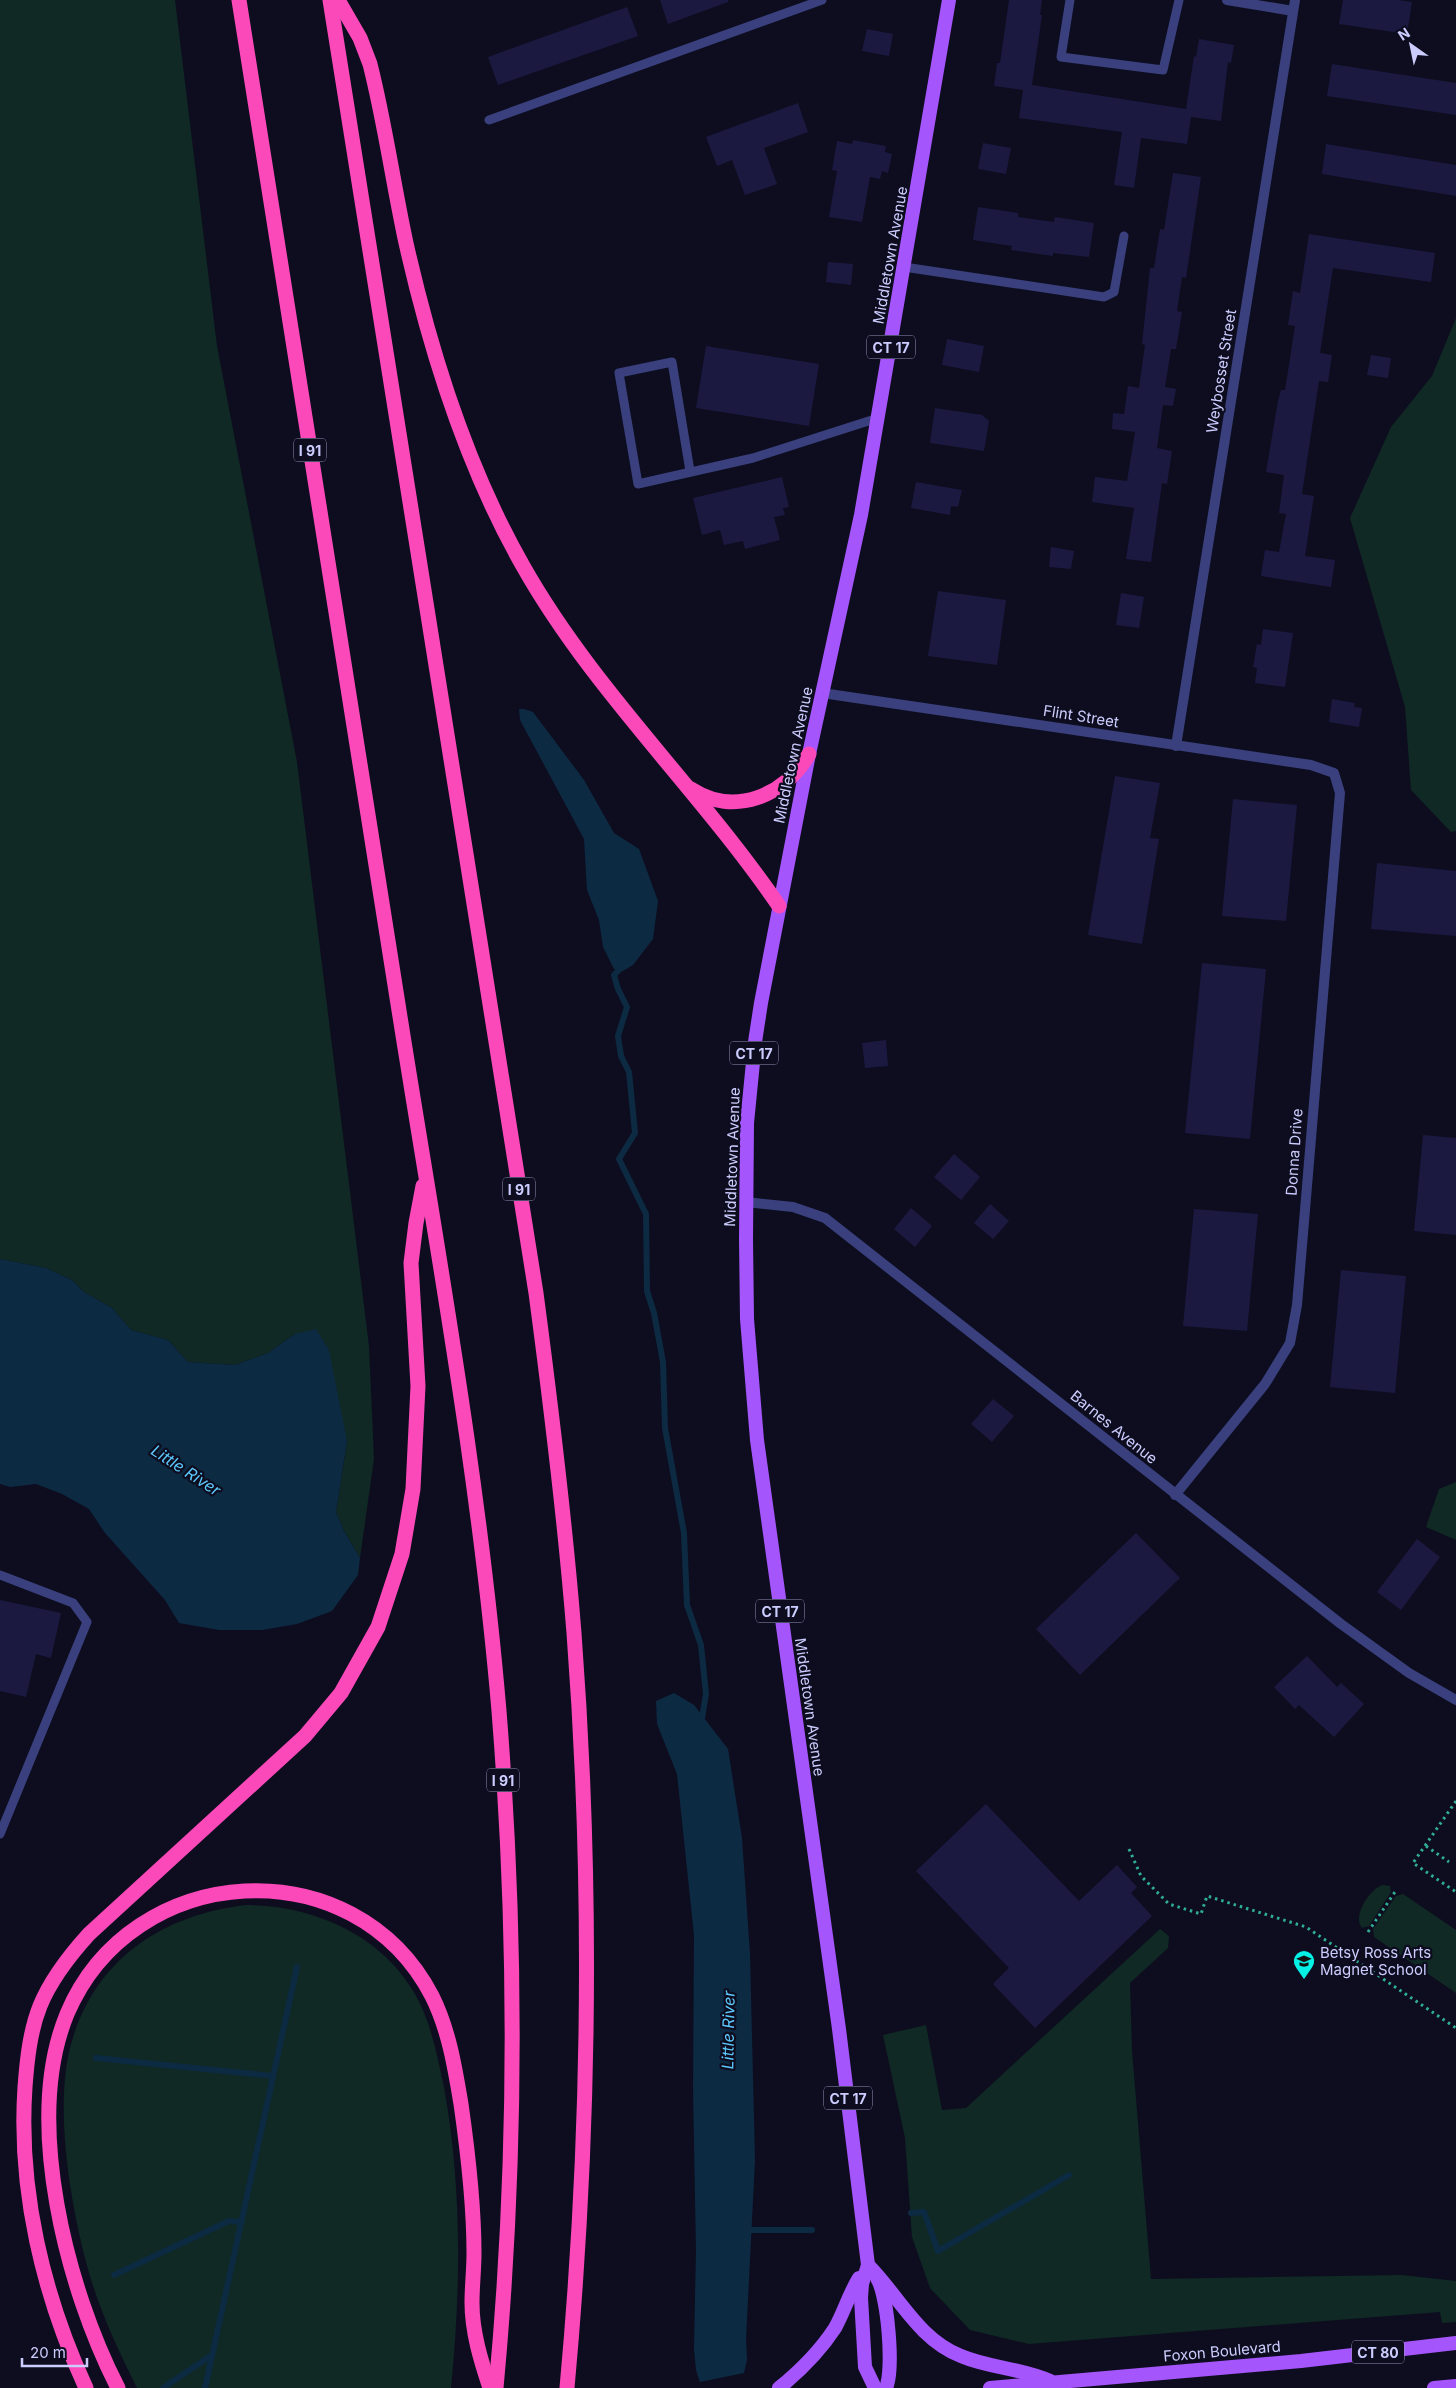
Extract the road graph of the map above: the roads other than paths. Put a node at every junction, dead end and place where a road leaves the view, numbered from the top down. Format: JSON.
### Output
{"nodes":[{"id":1,"x":239,"y":0,"type":"edge"},
{"id":2,"x":330,"y":0,"type":"edge"},
{"id":3,"x":338,"y":0,"type":"edge"},
{"id":4,"x":822,"y":0,"type":"edge"},
{"id":5,"x":949,"y":0,"type":"edge"},
{"id":6,"x":1070,"y":0,"type":"edge"},
{"id":7,"x":1179,"y":0,"type":"edge"},
{"id":8,"x":1227,"y":0,"type":"edge"},
{"id":9,"x":1295,"y":0,"type":"edge"},
{"id":10,"x":1293,"y":11,"type":"junction"},
{"id":11,"x":489,"y":120,"type":"dead end"},
{"id":12,"x":1124,"y":236,"type":"dead end"},
{"id":13,"x":904,"y":267,"type":"junction"},
{"id":14,"x":878,"y":418,"type":"junction"},
{"id":15,"x":690,"y":471,"type":"junction"},
{"id":16,"x":822,"y":693,"type":"junction"},
{"id":17,"x":1176,"y":746,"type":"junction"},
{"id":18,"x":809,"y":754,"type":"junction"},
{"id":19,"x":1334,"y":772,"type":"joint"},
{"id":20,"x":683,"y":784,"type":"junction"},
{"id":21,"x":779,"y":906,"type":"junction"},
{"id":22,"x":425,"y":1177,"type":"junction"},
{"id":23,"x":746,"y":1202,"type":"junction"},
{"id":24,"x":1175,"y":1495,"type":"junction"},
{"id":25,"x":0,"y":1575,"type":"edge"},
{"id":26,"x":1456,"y":1700,"type":"edge"},
{"id":27,"x":0,"y":1834,"type":"edge"},
{"id":28,"x":868,"y":2266,"type":"junction"},
{"id":29,"x":1456,"y":2343,"type":"edge"},
{"id":30,"x":1054,"y":2382,"type":"junction"},
{"id":31,"x":1456,"y":2386,"type":"edge"},
{"id":32,"x":86,"y":2388,"type":"edge"},
{"id":33,"x":118,"y":2388,"type":"edge"},
{"id":34,"x":490,"y":2388,"type":"edge"},
{"id":35,"x":496,"y":2388,"type":"edge"},
{"id":36,"x":567,"y":2388,"type":"edge"},
{"id":37,"x":779,"y":2388,"type":"edge"},
{"id":38,"x":875,"y":2388,"type":"edge"},
{"id":39,"x":886,"y":2388,"type":"edge"},
{"id":40,"x":990,"y":2388,"type":"edge"},
{"id":41,"x":1434,"y":2388,"type":"edge"}],
"edges":[{"from":1,"to":22,"type":"highway","number":"I 91"},
{"from":2,"to":36,"type":"highway","number":"I 91"},
{"from":3,"to":20,"type":"highway"},
{"from":4,"to":11,"type":"lane"},
{"from":5,"to":13,"type":"main road","name":"Middletown Avenue","number":"CT 17"},
{"from":6,"to":7,"type":"lane"},
{"from":8,"to":10,"type":"street"},
{"from":9,"to":10,"type":"street","name":"Weybosset Street"},
{"from":10,"to":17,"type":"street","name":"Weybosset Street"},
{"from":12,"to":13,"type":"lane"},
{"from":13,"to":14,"type":"main road","name":"Middletown Avenue","number":"CT 17"},
{"from":14,"to":15,"type":"lane"},
{"from":14,"to":16,"type":"main road","name":"Middletown Avenue","number":"CT 17"},
{"from":15,"to":15,"type":"lane"},
{"from":16,"to":17,"type":"street","name":"Flint Street"},
{"from":16,"to":18,"type":"main road","name":"Middletown Avenue","number":"CT 17"},
{"from":17,"to":19,"type":"street","name":"Flint Street"},
{"from":18,"to":20,"type":"highway"},
{"from":18,"to":21,"type":"main road","name":"Middletown Avenue","number":"CT 17"},
{"from":19,"to":24,"type":"street","name":"Donna Drive"},
{"from":20,"to":21,"type":"highway"},
{"from":21,"to":23,"type":"main road","name":"Middletown Avenue","number":"CT 17"},
{"from":22,"to":32,"type":"highway"},
{"from":22,"to":35,"type":"highway","number":"I 91"},
{"from":23,"to":24,"type":"street","name":"Barnes Avenue"},
{"from":23,"to":28,"type":"main road","name":"Middletown Avenue","number":"CT 17"},
{"from":24,"to":26,"type":"street","name":"Barnes Avenue"},
{"from":25,"to":27,"type":"lane"},
{"from":28,"to":30,"type":"main road"},
{"from":28,"to":37,"type":"main road"},
{"from":28,"to":38,"type":"main road","name":"Middletown Avenue"},
{"from":28,"to":39,"type":"main road","name":"Middletown Avenue","number":"CT 17"},
{"from":29,"to":30,"type":"main road","name":"Foxon Boulevard","number":"CT 80"},
{"from":30,"to":40,"type":"main road","name":"Foxon Boulevard","number":"CT 80"},
{"from":31,"to":41,"type":"main road"},
{"from":33,"to":34,"type":"highway"}]}
